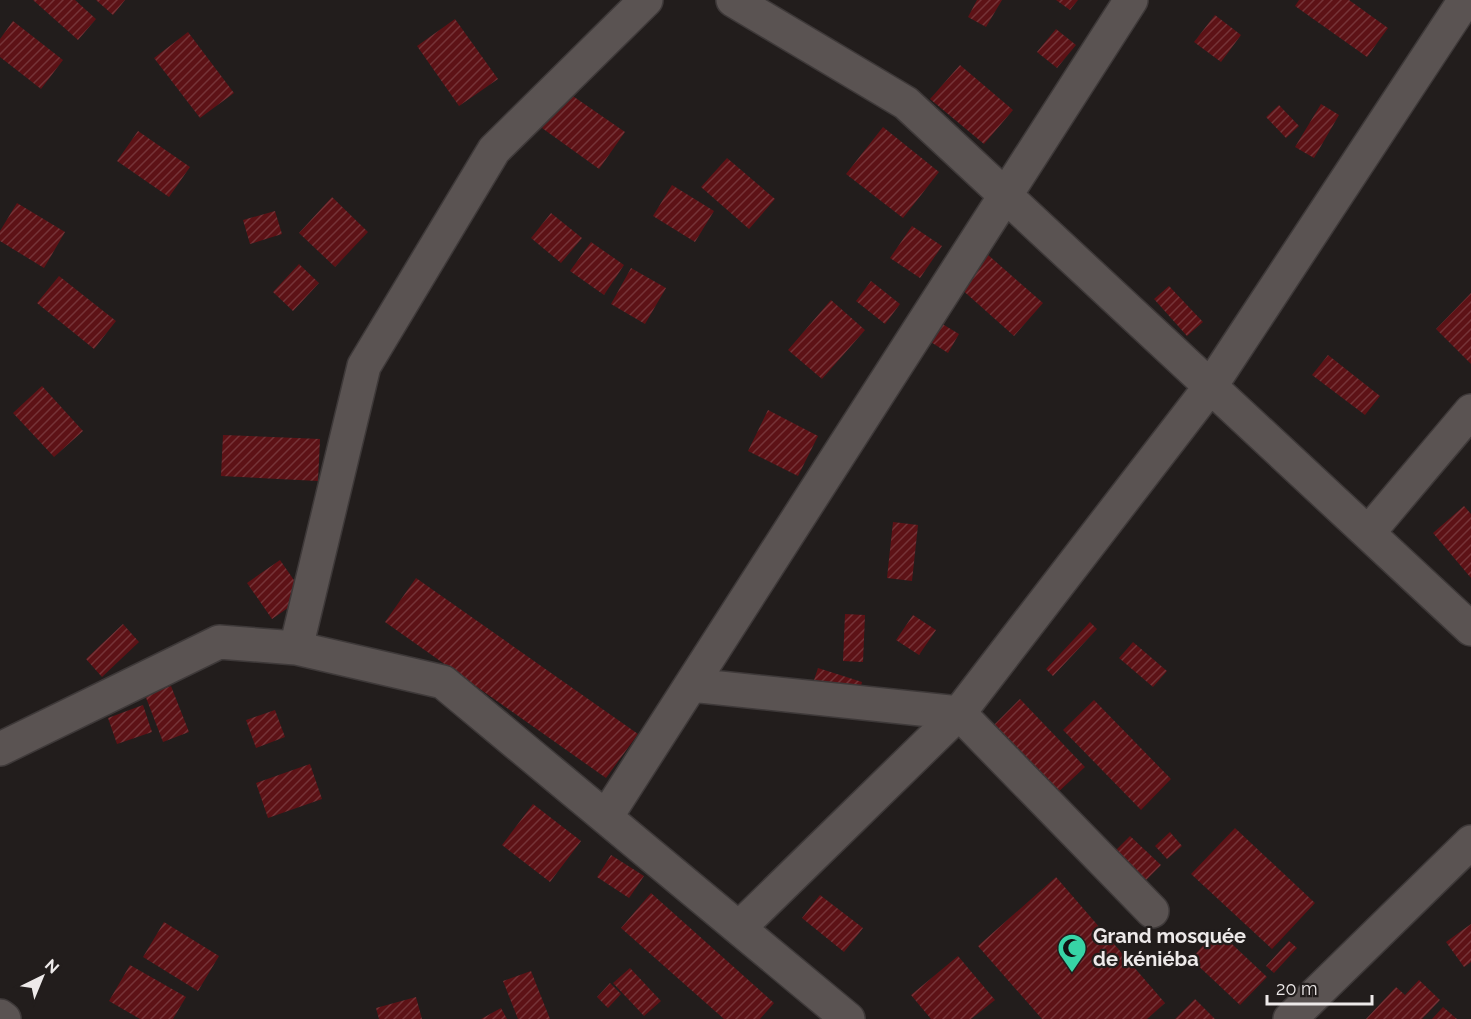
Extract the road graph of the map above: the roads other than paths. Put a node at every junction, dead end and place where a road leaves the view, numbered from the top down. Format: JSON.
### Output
{"nodes":[{"id":1,"x":646,"y":0,"type":"edge"},
{"id":2,"x":733,"y":0,"type":"edge"},
{"id":3,"x":1131,"y":0,"type":"edge"},
{"id":4,"x":1459,"y":9,"type":"edge"},
{"id":5,"x":1005,"y":196,"type":"junction"},
{"id":6,"x":1210,"y":387,"type":"junction"},
{"id":7,"x":1471,"y":411,"type":"edge"},
{"id":8,"x":1368,"y":533,"type":"junction"},
{"id":9,"x":1471,"y":629,"type":"edge"},
{"id":10,"x":296,"y":648,"type":"junction"},
{"id":11,"x":691,"y":685,"type":"junction"},
{"id":12,"x":959,"y":713,"type":"junction"},
{"id":13,"x":0,"y":749,"type":"edge"},
{"id":14,"x":606,"y":817,"type":"junction"},
{"id":15,"x":1471,"y":842,"type":"edge"},
{"id":16,"x":1152,"y":911,"type":"dead end"},
{"id":17,"x":739,"y":928,"type":"junction"},
{"id":18,"x":848,"y":1019,"type":"edge"},
{"id":19,"x":1290,"y":1019,"type":"edge"}],
"edges":[{"from":1,"to":10,"type":"street"},
{"from":2,"to":5,"type":"street"},
{"from":3,"to":5,"type":"street"},
{"from":4,"to":6,"type":"street"},
{"from":5,"to":6,"type":"street"},
{"from":5,"to":11,"type":"street"},
{"from":6,"to":8,"type":"street"},
{"from":6,"to":12,"type":"street"},
{"from":7,"to":8,"type":"street"},
{"from":8,"to":9,"type":"street"},
{"from":10,"to":13,"type":"street"},
{"from":10,"to":14,"type":"street"},
{"from":11,"to":12,"type":"street"},
{"from":11,"to":14,"type":"street"},
{"from":12,"to":16,"type":"street"},
{"from":12,"to":17,"type":"street"},
{"from":14,"to":17,"type":"street"},
{"from":15,"to":19,"type":"street"},
{"from":17,"to":18,"type":"street"}]}
